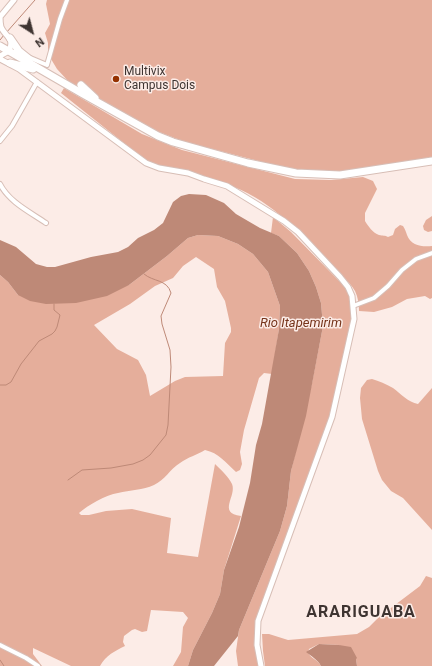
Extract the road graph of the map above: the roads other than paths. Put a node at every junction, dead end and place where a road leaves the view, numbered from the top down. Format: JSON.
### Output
{"nodes":[{"id":1,"x":14,"y":0,"type":"edge"},
{"id":2,"x":67,"y":0,"type":"edge"},
{"id":3,"x":0,"y":16,"type":"edge"},
{"id":4,"x":2,"y":31,"type":"edge"},
{"id":5,"x":10,"y":38,"type":"junction"},
{"id":6,"x":0,"y":46,"type":"edge"},
{"id":7,"x":11,"y":53,"type":"junction"},
{"id":8,"x":0,"y":58,"type":"edge"},
{"id":9,"x":16,"y":65,"type":"junction"},
{"id":10,"x":46,"y":69,"type":"junction"},
{"id":11,"x":37,"y":82,"type":"junction"},
{"id":12,"x":81,"y":85,"type":"dead end"},
{"id":13,"x":102,"y":105,"type":"junction"},
{"id":14,"x":0,"y":141,"type":"edge"},
{"id":15,"x":432,"y":161,"type":"edge"},
{"id":16,"x":0,"y":184,"type":"edge"},
{"id":17,"x":46,"y":223,"type":"dead end"},
{"id":18,"x":432,"y":253,"type":"edge"},
{"id":19,"x":354,"y":306,"type":"junction"},
{"id":20,"x":0,"y":645,"type":"edge"},
{"id":21,"x":38,"y":666,"type":"edge"},
{"id":22,"x":261,"y":666,"type":"edge"}],
"edges":[{"from":1,"to":3,"type":"street"},
{"from":2,"to":10,"type":"street"},
{"from":3,"to":4,"type":"street"},
{"from":4,"to":5,"type":"street"},
{"from":5,"to":7,"type":"street"},
{"from":5,"to":10,"type":"highway"},
{"from":6,"to":7,"type":"highway"},
{"from":7,"to":8,"type":"street"},
{"from":7,"to":9,"type":"street"},
{"from":7,"to":10,"type":"highway"},
{"from":8,"to":9,"type":"street"},
{"from":9,"to":10,"type":"highway"},
{"from":9,"to":11,"type":"street"},
{"from":10,"to":13,"type":"highway"},
{"from":11,"to":14,"type":"street"},
{"from":11,"to":19,"type":"street"},
{"from":12,"to":13,"type":"highway"},
{"from":13,"to":15,"type":"highway"},
{"from":16,"to":17,"type":"street"},
{"from":18,"to":19,"type":"street"},
{"from":19,"to":22,"type":"street"},
{"from":20,"to":21,"type":"street"}]}
